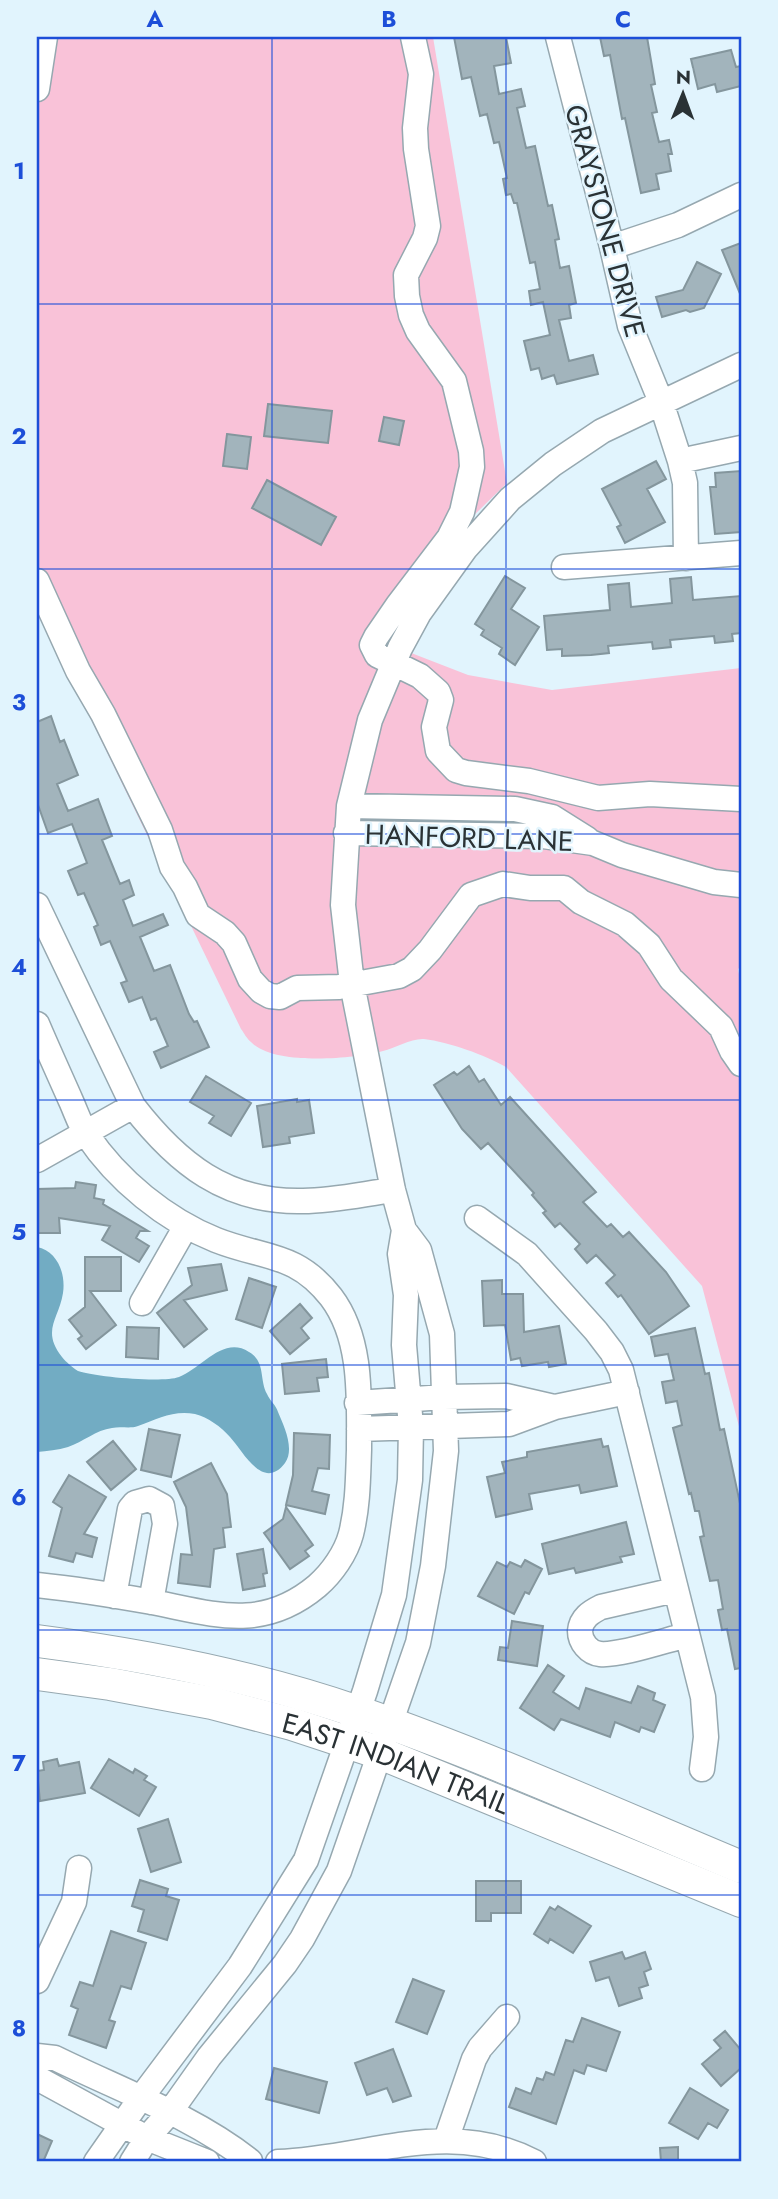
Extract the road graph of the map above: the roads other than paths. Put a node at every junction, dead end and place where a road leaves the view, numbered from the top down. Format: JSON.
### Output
{"nodes":[{"id":1,"x":45,"y":37,"type":"edge"},
{"id":2,"x":413,"y":37,"type":"edge"},
{"id":3,"x":558,"y":37,"type":"edge"},
{"id":4,"x":37,"y":89,"type":"edge"},
{"id":5,"x":741,"y":195,"type":"edge"},
{"id":6,"x":612,"y":247,"type":"junction"},
{"id":7,"x":741,"y":365,"type":"edge"},
{"id":8,"x":661,"y":402,"type":"junction"},
{"id":9,"x":741,"y":448,"type":"edge"},
{"id":10,"x":680,"y":461,"type":"junction"},
{"id":11,"x":741,"y":553,"type":"edge"},
{"id":12,"x":687,"y":558,"type":"junction"},
{"id":13,"x":564,"y":568,"type":"dead end"},
{"id":14,"x":37,"y":581,"type":"edge"},
{"id":15,"x":393,"y":663,"type":"junction"},
{"id":16,"x":741,"y":799,"type":"edge"},
{"id":17,"x":349,"y":806,"type":"junction"},
{"id":18,"x":346,"y":833,"type":"junction"},
{"id":19,"x":593,"y":843,"type":"junction"},
{"id":20,"x":741,"y":885,"type":"edge"},
{"id":21,"x":37,"y":905,"type":"edge"},
{"id":22,"x":352,"y":984,"type":"junction"},
{"id":23,"x":37,"y":1024,"type":"edge"},
{"id":24,"x":741,"y":1064,"type":"edge"},
{"id":25,"x":133,"y":1106,"type":"junction"},
{"id":26,"x":86,"y":1134,"type":"junction"},
{"id":27,"x":37,"y":1160,"type":"edge"},
{"id":28,"x":393,"y":1189,"type":"junction"},
{"id":29,"x":477,"y":1218,"type":"dead end"},
{"id":30,"x":186,"y":1226,"type":"junction"},
{"id":31,"x":404,"y":1230,"type":"junction"},
{"id":32,"x":142,"y":1303,"type":"dead end"},
{"id":33,"x":627,"y":1392,"type":"junction"},
{"id":34,"x":444,"y":1397,"type":"junction"},
{"id":35,"x":409,"y":1400,"type":"junction"},
{"id":36,"x":358,"y":1403,"type":"junction"},
{"id":37,"x":555,"y":1407,"type":"junction"},
{"id":38,"x":444,"y":1426,"type":"junction"},
{"id":39,"x":411,"y":1427,"type":"junction"},
{"id":40,"x":359,"y":1429,"type":"junction"},
{"id":41,"x":37,"y":1585,"type":"edge"},
{"id":42,"x":675,"y":1590,"type":"junction"},
{"id":43,"x":114,"y":1596,"type":"junction"},
{"id":44,"x":150,"y":1602,"type":"junction"},
{"id":45,"x":687,"y":1635,"type":"junction"},
{"id":46,"x":37,"y":1641,"type":"edge"},
{"id":47,"x":37,"y":1674,"type":"edge"},
{"id":48,"x":357,"y":1712,"type":"junction"},
{"id":49,"x":389,"y":1724,"type":"junction"},
{"id":50,"x":346,"y":1742,"type":"junction"},
{"id":51,"x":380,"y":1753,"type":"junction"},
{"id":52,"x":702,"y":1769,"type":"dead end"},
{"id":53,"x":741,"y":1867,"type":"edge"},
{"id":54,"x":79,"y":1868,"type":"dead end"},
{"id":55,"x":741,"y":1900,"type":"edge"},
{"id":56,"x":37,"y":1981,"type":"edge"},
{"id":57,"x":507,"y":2017,"type":"dead end"},
{"id":58,"x":37,"y":2056,"type":"edge"},
{"id":59,"x":37,"y":2078,"type":"edge"},
{"id":60,"x":140,"y":2099,"type":"junction"},
{"id":61,"x":170,"y":2112,"type":"junction"},
{"id":62,"x":122,"y":2123,"type":"junction"},
{"id":63,"x":147,"y":2138,"type":"junction"},
{"id":64,"x":446,"y":2140,"type":"junction"},
{"id":65,"x":96,"y":2162,"type":"edge"},
{"id":66,"x":132,"y":2162,"type":"edge"},
{"id":67,"x":207,"y":2162,"type":"edge"},
{"id":68,"x":253,"y":2162,"type":"edge"},
{"id":69,"x":278,"y":2162,"type":"edge"},
{"id":70,"x":534,"y":2162,"type":"edge"}],
"edges":[{"from":1,"to":4,"type":"street"},
{"from":2,"to":15,"type":"street"},
{"from":3,"to":6,"type":"street","name":"GRAYSTONE DRIVE"},
{"from":5,"to":6,"type":"street"},
{"from":6,"to":8,"type":"street","name":"GRAYSTONE DRIVE"},
{"from":7,"to":8,"type":"street"},
{"from":8,"to":10,"type":"street","name":"GRAYSTONE DRIVE"},
{"from":8,"to":15,"type":"street"},
{"from":9,"to":10,"type":"street"},
{"from":10,"to":12,"type":"street","name":"GRAYSTONE DRIVE"},
{"from":11,"to":12,"type":"street"},
{"from":12,"to":13,"type":"street"},
{"from":14,"to":22,"type":"street"},
{"from":15,"to":16,"type":"street"},
{"from":15,"to":17,"type":"street"},
{"from":17,"to":18,"type":"street"},
{"from":17,"to":19,"type":"street","name":"HANFORD LANE"},
{"from":18,"to":19,"type":"street","name":"HANFORD LANE"},
{"from":18,"to":22,"type":"street"},
{"from":19,"to":20,"type":"street","name":"HANFORD LANE"},
{"from":21,"to":25,"type":"street"},
{"from":22,"to":24,"type":"street"},
{"from":22,"to":28,"type":"street"},
{"from":23,"to":26,"type":"street"},
{"from":25,"to":26,"type":"street"},
{"from":25,"to":28,"type":"street"},
{"from":26,"to":27,"type":"street"},
{"from":26,"to":30,"type":"street"},
{"from":28,"to":31,"type":"street"},
{"from":29,"to":33,"type":"street"},
{"from":30,"to":32,"type":"street"},
{"from":30,"to":36,"type":"street"},
{"from":31,"to":34,"type":"street"},
{"from":31,"to":35,"type":"street"},
{"from":33,"to":37,"type":"street"},
{"from":33,"to":42,"type":"street"},
{"from":34,"to":35,"type":"street"},
{"from":34,"to":37,"type":"street"},
{"from":34,"to":38,"type":"street"},
{"from":35,"to":36,"type":"street"},
{"from":35,"to":39,"type":"street"},
{"from":36,"to":40,"type":"street"},
{"from":37,"to":38,"type":"street"},
{"from":38,"to":39,"type":"street"},
{"from":38,"to":49,"type":"street"},
{"from":39,"to":40,"type":"street"},
{"from":39,"to":48,"type":"street"},
{"from":40,"to":44,"type":"street"},
{"from":41,"to":43,"type":"street"},
{"from":42,"to":45,"type":"street"},
{"from":42,"to":45,"type":"street"},
{"from":43,"to":44,"type":"street"},
{"from":43,"to":44,"type":"street"},
{"from":45,"to":52,"type":"street"},
{"from":46,"to":48,"type":"main road","name":"EAST INDIAN TRAIL"},
{"from":47,"to":50,"type":"main road","name":"EAST INDIAN TRAIL"},
{"from":48,"to":49,"type":"main road","name":"EAST INDIAN TRAIL"},
{"from":48,"to":50,"type":"street"},
{"from":49,"to":51,"type":"street"},
{"from":49,"to":53,"type":"main road","name":"EAST INDIAN TRAIL"},
{"from":50,"to":51,"type":"main road","name":"EAST INDIAN TRAIL"},
{"from":50,"to":60,"type":"street"},
{"from":51,"to":55,"type":"main road","name":"EAST INDIAN TRAIL"},
{"from":51,"to":61,"type":"street"},
{"from":54,"to":56,"type":"street"},
{"from":57,"to":64,"type":"street"},
{"from":58,"to":60,"type":"street"},
{"from":59,"to":62,"type":"street"},
{"from":60,"to":61,"type":"street"},
{"from":60,"to":62,"type":"street"},
{"from":61,"to":63,"type":"street"},
{"from":61,"to":68,"type":"street"},
{"from":62,"to":63,"type":"street"},
{"from":62,"to":65,"type":"street"},
{"from":63,"to":66,"type":"street"},
{"from":63,"to":67,"type":"street"},
{"from":64,"to":69,"type":"street"},
{"from":64,"to":70,"type":"street"}]}
